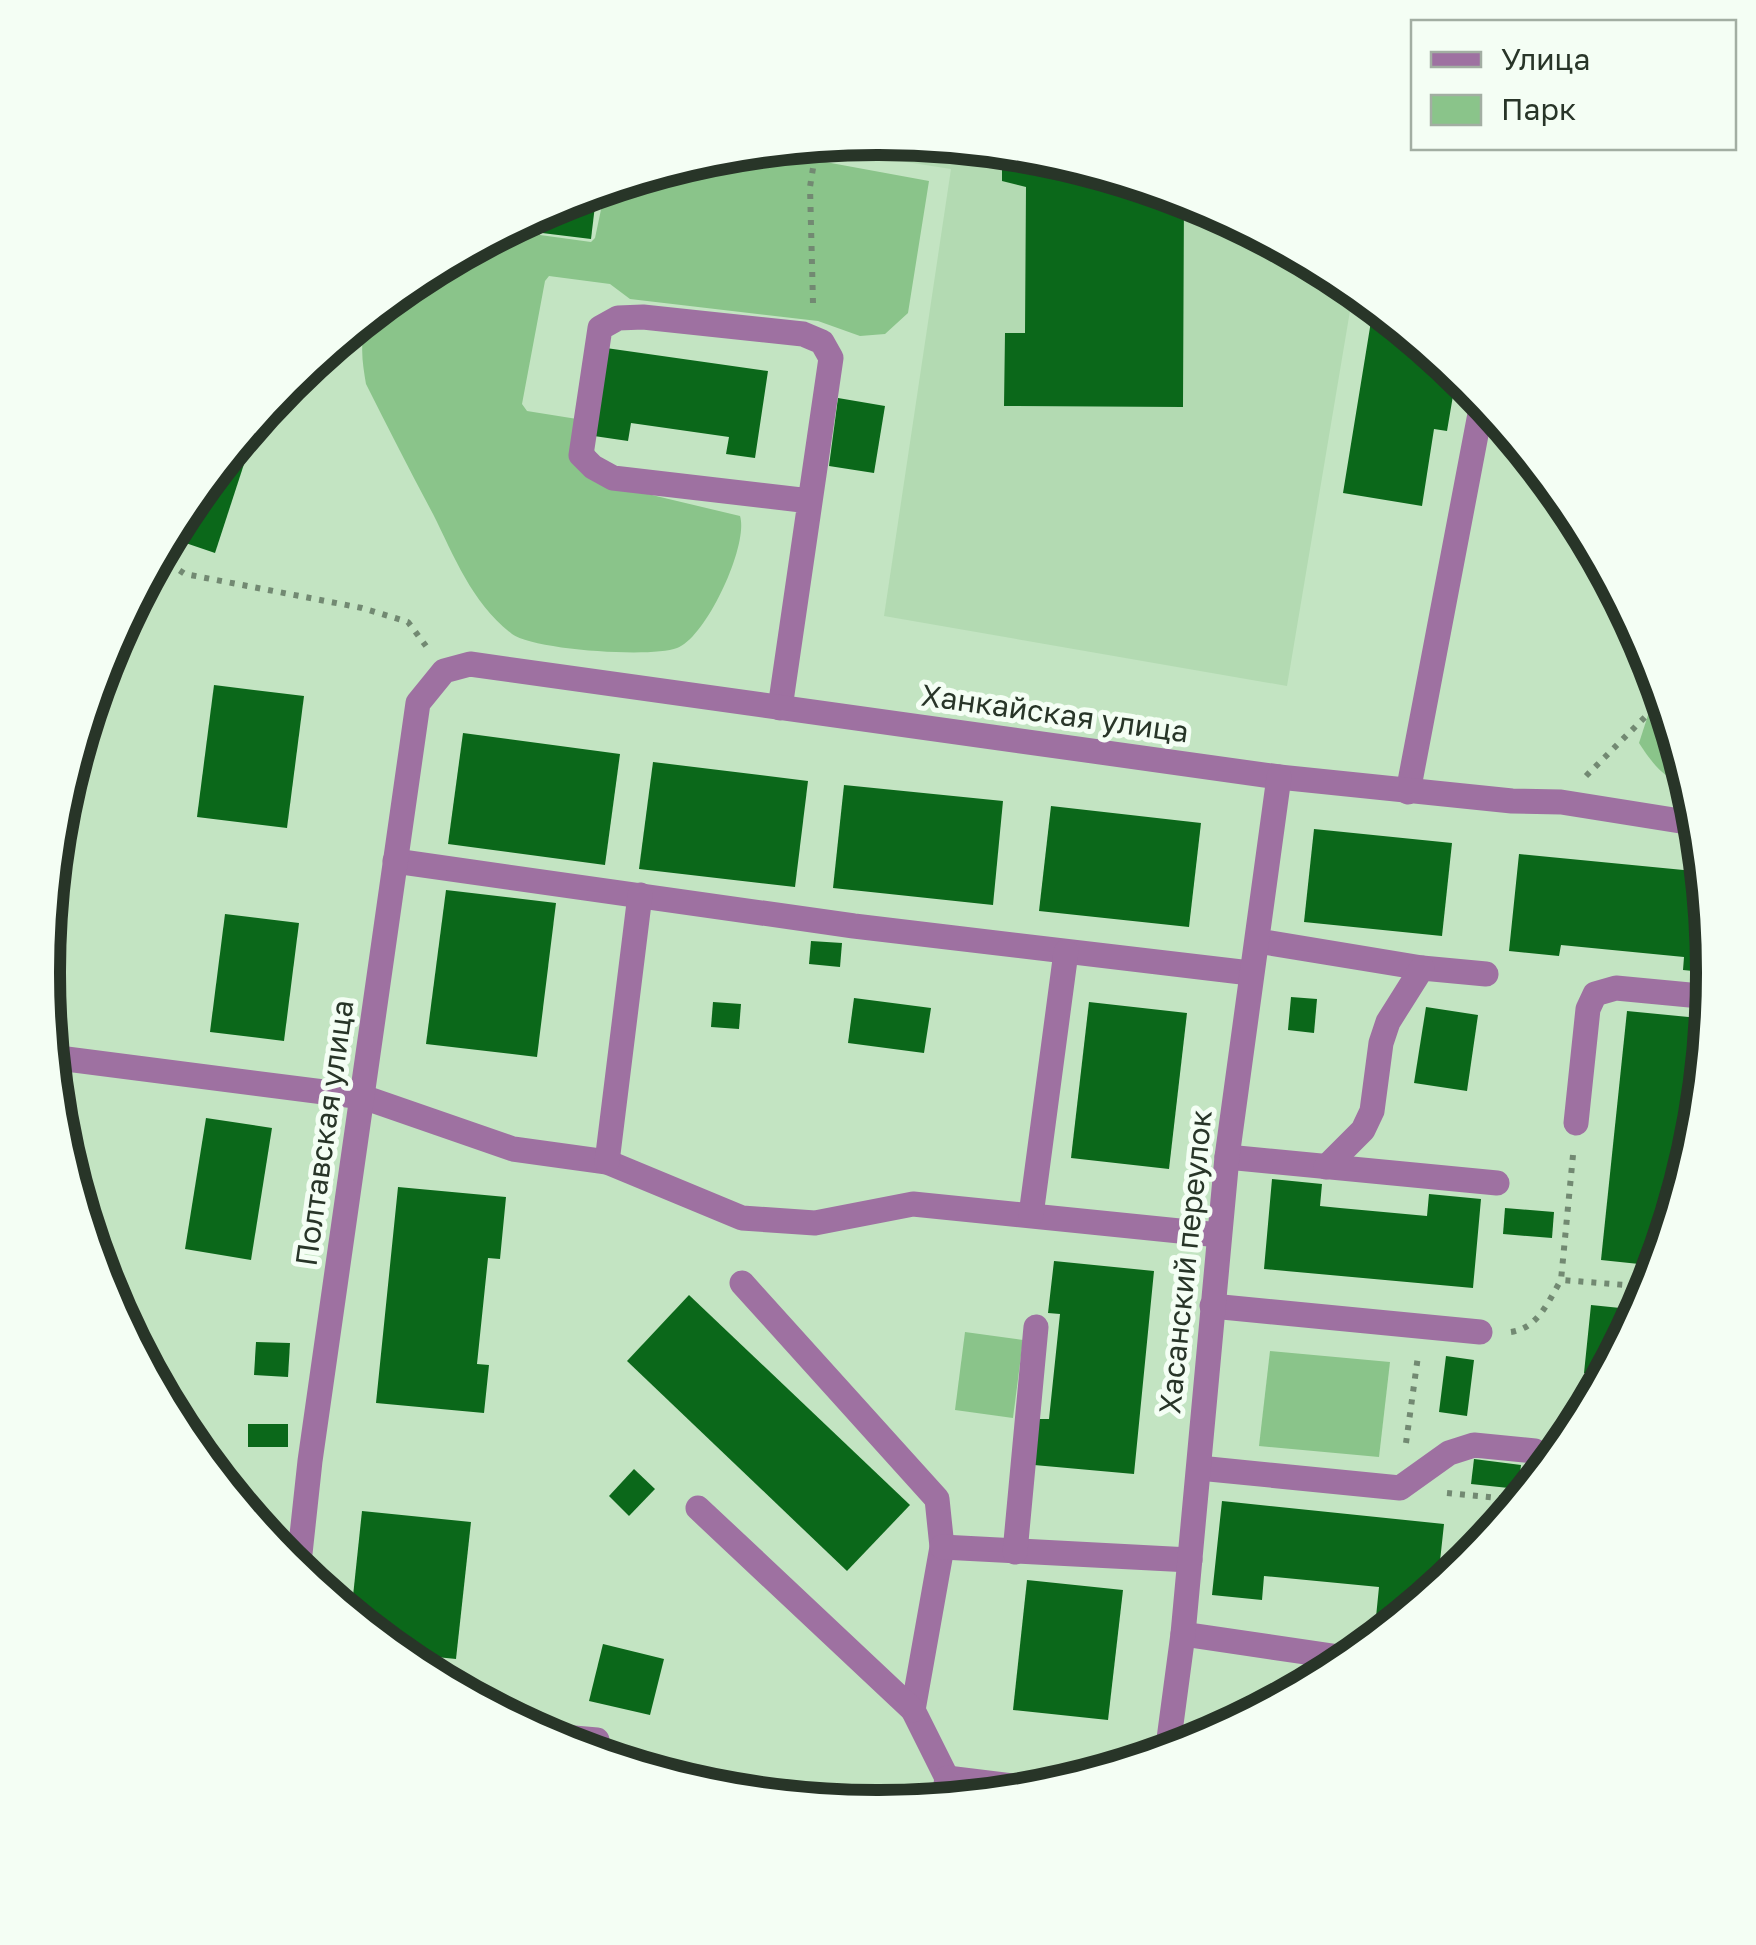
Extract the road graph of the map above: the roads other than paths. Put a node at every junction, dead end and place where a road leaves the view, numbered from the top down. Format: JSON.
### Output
{"nodes":[{"id":1,"x":1478,"y":418,"type":"edge"},
{"id":2,"x":810,"y":501,"type":"junction"},
{"id":3,"x":418,"y":702,"type":"joint"},
{"id":4,"x":780,"y":708,"type":"junction"},
{"id":5,"x":1279,"y":777,"type":"junction"},
{"id":6,"x":1408,"y":792,"type":"junction"},
{"id":7,"x":1681,"y":821,"type":"edge"},
{"id":8,"x":395,"y":862,"type":"junction"},
{"id":9,"x":640,"y":896,"type":"junction"},
{"id":10,"x":1258,"y":941,"type":"junction"},
{"id":11,"x":1066,"y":952,"type":"junction"},
{"id":12,"x":1422,"y":968,"type":"junction"},
{"id":13,"x":1250,"y":973,"type":"junction"},
{"id":14,"x":1486,"y":974,"type":"dead end"},
{"id":15,"x":1695,"y":995,"type":"edge"},
{"id":16,"x":65,"y":1059,"type":"edge"},
{"id":17,"x":363,"y":1098,"type":"junction"},
{"id":18,"x":1576,"y":1124,"type":"road end"},
{"id":19,"x":1228,"y":1158,"type":"junction"},
{"id":20,"x":607,"y":1162,"type":"junction"},
{"id":21,"x":1326,"y":1167,"type":"junction"},
{"id":22,"x":1497,"y":1183,"type":"dead end"},
{"id":23,"x":1030,"y":1215,"type":"junction"},
{"id":24,"x":1219,"y":1234,"type":"junction"},
{"id":25,"x":742,"y":1283,"type":"dead end"},
{"id":26,"x":1212,"y":1306,"type":"junction"},
{"id":27,"x":1036,"y":1327,"type":"dead end"},
{"id":28,"x":1480,"y":1332,"type":"road end"},
{"id":29,"x":1535,"y":1450,"type":"dead end"},
{"id":30,"x":1199,"y":1468,"type":"junction"},
{"id":31,"x":698,"y":1508,"type":"dead end"},
{"id":32,"x":942,"y":1547,"type":"junction"},
{"id":33,"x":300,"y":1551,"type":"edge"},
{"id":34,"x":1015,"y":1552,"type":"junction"},
{"id":35,"x":1190,"y":1560,"type":"junction"},
{"id":36,"x":1183,"y":1634,"type":"junction"},
{"id":37,"x":1329,"y":1655,"type":"edge"},
{"id":38,"x":913,"y":1710,"type":"junction"},
{"id":39,"x":1169,"y":1736,"type":"edge"},
{"id":40,"x":944,"y":1788,"type":"edge"}],
"edges":[{"from":1,"to":6,"type":"street"},
{"from":2,"to":2,"type":"street"},
{"from":2,"to":4,"type":"street"},
{"from":3,"to":4,"type":"street","name":"Ханкайская улица"},
{"from":3,"to":8,"type":"street","name":"Полтавская улица"},
{"from":4,"to":5,"type":"street","name":"Ханкайская улица"},
{"from":5,"to":6,"type":"street","name":"Ханкайская улица"},
{"from":5,"to":10,"type":"street","name":"Хасанский переулок"},
{"from":6,"to":7,"type":"street","name":"Ханкайская улица"},
{"from":8,"to":9,"type":"street"},
{"from":8,"to":17,"type":"street","name":"Полтавская улица"},
{"from":9,"to":11,"type":"street"},
{"from":9,"to":20,"type":"street"},
{"from":10,"to":12,"type":"street"},
{"from":10,"to":13,"type":"street","name":"Хасанский переулок"},
{"from":11,"to":13,"type":"street"},
{"from":11,"to":23,"type":"street"},
{"from":12,"to":14,"type":"street"},
{"from":12,"to":21,"type":"street"},
{"from":13,"to":19,"type":"street","name":"Хасанский переулок"},
{"from":15,"to":18,"type":"street"},
{"from":16,"to":17,"type":"street"},
{"from":17,"to":20,"type":"street"},
{"from":17,"to":33,"type":"street","name":"Полтавская улица"},
{"from":19,"to":21,"type":"street"},
{"from":19,"to":24,"type":"street","name":"Хасанский переулок"},
{"from":20,"to":23,"type":"street"},
{"from":21,"to":22,"type":"street"},
{"from":23,"to":24,"type":"street"},
{"from":24,"to":26,"type":"street","name":"Хасанский переулок"},
{"from":25,"to":32,"type":"street"},
{"from":26,"to":28,"type":"street"},
{"from":26,"to":30,"type":"street","name":"Хасанский переулок"},
{"from":27,"to":34,"type":"street"},
{"from":29,"to":30,"type":"street"},
{"from":30,"to":35,"type":"street","name":"Хасанский переулок"},
{"from":31,"to":38,"type":"street"},
{"from":32,"to":34,"type":"street"},
{"from":32,"to":38,"type":"street"},
{"from":34,"to":35,"type":"street"},
{"from":35,"to":36,"type":"street","name":"Хасанский переулок"},
{"from":36,"to":37,"type":"street"},
{"from":36,"to":39,"type":"street","name":"Хасанский переулок"},
{"from":38,"to":40,"type":"street"}]}
